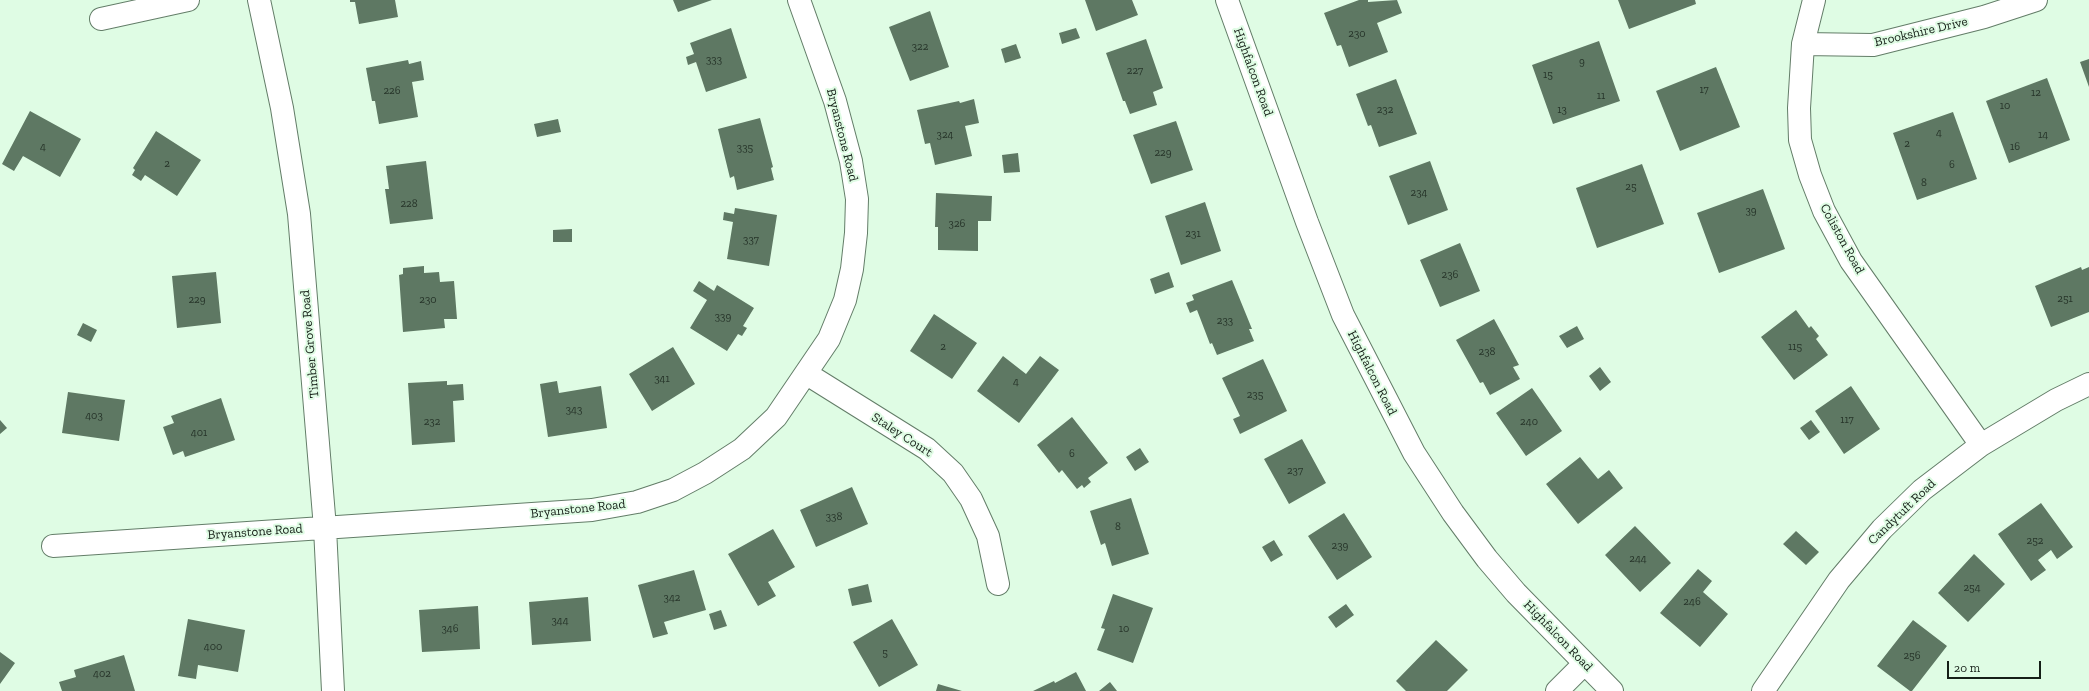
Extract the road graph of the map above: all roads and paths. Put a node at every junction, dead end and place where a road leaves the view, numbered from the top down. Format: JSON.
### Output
{"nodes":[{"id":1,"x":188,"y":0,"type":"edge"},
{"id":2,"x":260,"y":0,"type":"edge"},
{"id":3,"x":799,"y":0,"type":"edge"},
{"id":4,"x":1227,"y":0,"type":"edge"},
{"id":5,"x":1814,"y":0,"type":"edge"},
{"id":6,"x":2036,"y":0,"type":"edge"},
{"id":7,"x":101,"y":19,"type":"dead end"},
{"id":8,"x":1802,"y":44,"type":"junction"},
{"id":9,"x":807,"y":374,"type":"junction"},
{"id":10,"x":2089,"y":384,"type":"edge"},
{"id":11,"x":1981,"y":445,"type":"junction"},
{"id":12,"x":325,"y":528,"type":"junction"},
{"id":13,"x":53,"y":546,"type":"dead end"},
{"id":14,"x":998,"y":584,"type":"dead end"},
{"id":15,"x":1584,"y":664,"type":"junction"},
{"id":16,"x":333,"y":691,"type":"edge"},
{"id":17,"x":1557,"y":691,"type":"edge"},
{"id":18,"x":1612,"y":691,"type":"edge"},
{"id":19,"x":1763,"y":691,"type":"edge"}],
"edges":[{"from":1,"to":7,"type":"street"},
{"from":2,"to":12,"type":"street","name":"Timber Grove Road"},
{"from":3,"to":9,"type":"street","name":"Bryanstone Road"},
{"from":4,"to":15,"type":"street","name":"Highfalcon Road"},
{"from":5,"to":8,"type":"street","name":"Coliston Road"},
{"from":6,"to":8,"type":"street","name":"Brookshire Drive"},
{"from":8,"to":11,"type":"street","name":"Coliston Road"},
{"from":9,"to":12,"type":"street","name":"Bryanstone Road"},
{"from":9,"to":14,"type":"street","name":"Staley Court"},
{"from":10,"to":11,"type":"street","name":"Candytuft Road"},
{"from":11,"to":19,"type":"street","name":"Candytuft Road"},
{"from":12,"to":13,"type":"street","name":"Bryanstone Road"},
{"from":12,"to":16,"type":"street","name":"Timber Grove Road"},
{"from":15,"to":17,"type":"street"},
{"from":15,"to":18,"type":"street","name":"Highfalcon Road"}]}
